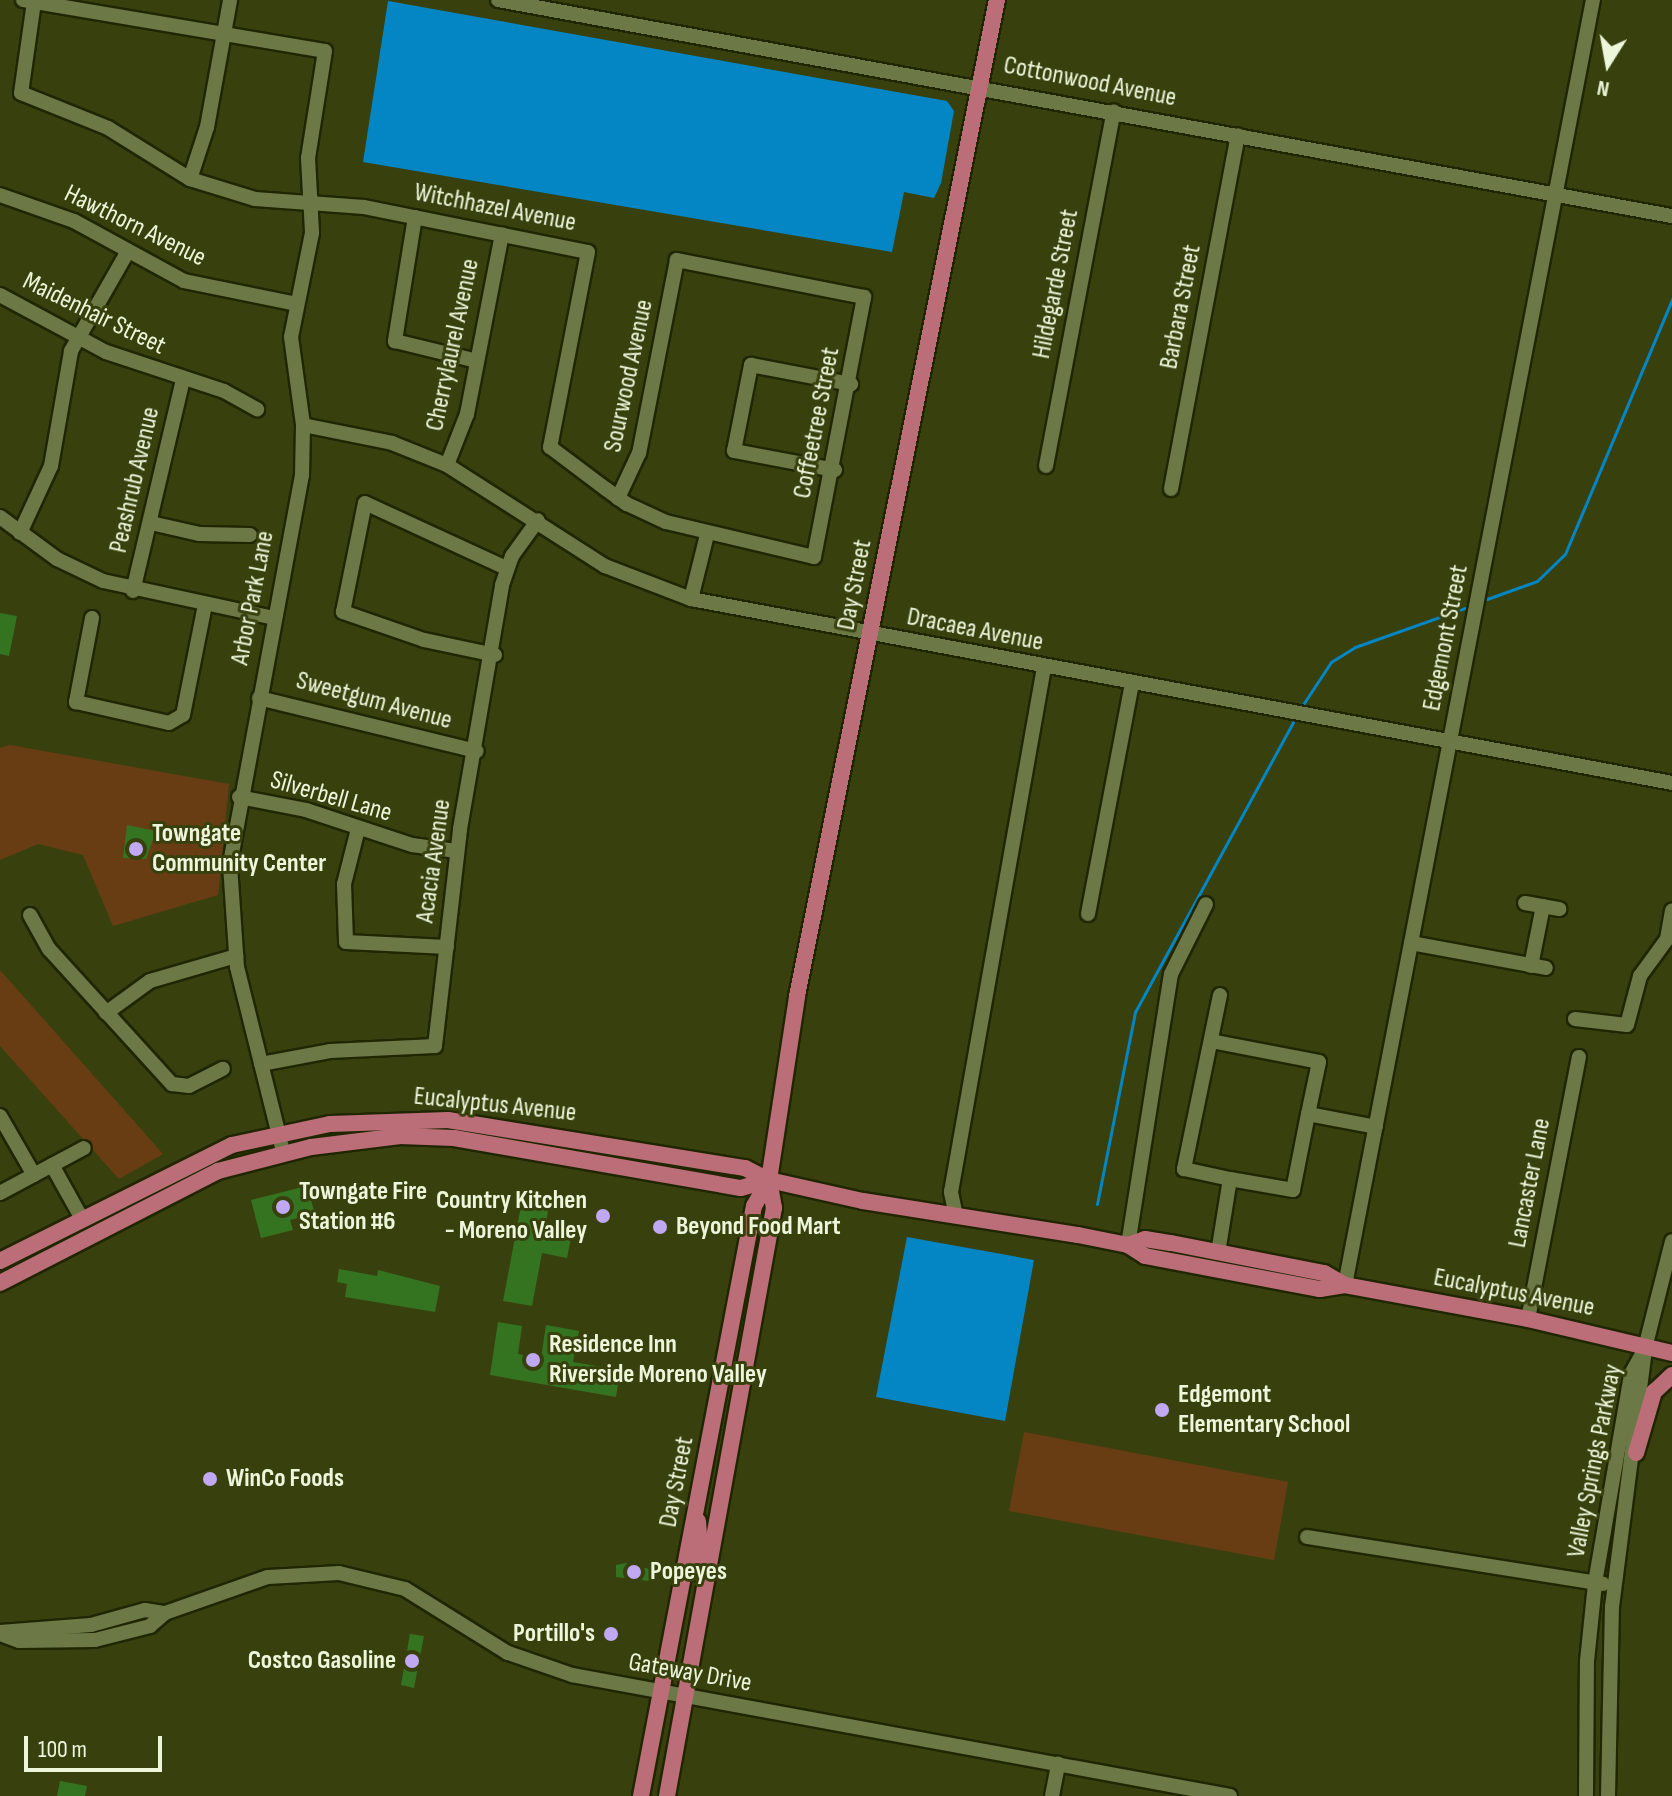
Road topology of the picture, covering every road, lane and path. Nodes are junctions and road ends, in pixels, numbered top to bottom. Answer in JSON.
{"nodes":[{"id":1,"x":230,"y":0,"type":"edge"},
{"id":2,"x":498,"y":0,"type":"edge"},
{"id":3,"x":997,"y":0,"type":"edge"},
{"id":4,"x":1593,"y":0,"type":"edge"},
{"id":5,"x":29,"y":1,"type":"edge"},
{"id":6,"x":223,"y":34,"type":"junction"},
{"id":7,"x":980,"y":86,"type":"junction"},
{"id":8,"x":1114,"y":111,"type":"junction"},
{"id":9,"x":1238,"y":135,"type":"junction"},
{"id":10,"x":190,"y":179,"type":"junction"},
{"id":11,"x":1557,"y":194,"type":"junction"},
{"id":12,"x":0,"y":195,"type":"edge"},
{"id":13,"x":311,"y":205,"type":"junction"},
{"id":14,"x":1672,"y":216,"type":"edge"},
{"id":15,"x":415,"y":217,"type":"junction"},
{"id":16,"x":502,"y":234,"type":"junction"},
{"id":17,"x":127,"y":253,"type":"junction"},
{"id":18,"x":677,"y":260,"type":"joint"},
{"id":19,"x":0,"y":295,"type":"edge"},
{"id":20,"x":297,"y":304,"type":"junction"},
{"id":21,"x":79,"y":337,"type":"junction"},
{"id":22,"x":477,"y":361,"type":"junction"},
{"id":23,"x":183,"y":380,"type":"junction"},
{"id":24,"x":851,"y":384,"type":"junction"},
{"id":25,"x":257,"y":409,"type":"dead end"},
{"id":26,"x":303,"y":425,"type":"junction"},
{"id":27,"x":447,"y":465,"type":"junction"},
{"id":28,"x":1046,"y":466,"type":"dead end"},
{"id":29,"x":835,"y":470,"type":"junction"},
{"id":30,"x":1171,"y":489,"type":"dead end"},
{"id":31,"x":618,"y":498,"type":"junction"},
{"id":32,"x":0,"y":517,"type":"edge"},
{"id":33,"x":538,"y":520,"type":"junction"},
{"id":34,"x":151,"y":523,"type":"junction"},
{"id":35,"x":20,"y":533,"type":"junction"},
{"id":36,"x":250,"y":535,"type":"dead end"},
{"id":37,"x":707,"y":535,"type":"junction"},
{"id":38,"x":814,"y":557,"type":"joint"},
{"id":39,"x":506,"y":568,"type":"junction"},
{"id":40,"x":133,"y":591,"type":"junction"},
{"id":41,"x":691,"y":599,"type":"junction"},
{"id":42,"x":205,"y":605,"type":"junction"},
{"id":43,"x":92,"y":618,"type":"dead end"},
{"id":44,"x":274,"y":618,"type":"junction"},
{"id":45,"x":869,"y":634,"type":"junction"},
{"id":46,"x":495,"y":655,"type":"junction"},
{"id":47,"x":1044,"y":667,"type":"junction"},
{"id":48,"x":1132,"y":684,"type":"junction"},
{"id":49,"x":259,"y":698,"type":"junction"},
{"id":50,"x":1450,"y":743,"type":"junction"},
{"id":51,"x":477,"y":751,"type":"junction"},
{"id":52,"x":1672,"y":783,"type":"edge"},
{"id":53,"x":239,"y":797,"type":"junction"},
{"id":54,"x":358,"y":829,"type":"junction"},
{"id":55,"x":457,"y":851,"type":"junction"},
{"id":56,"x":1525,"y":903,"type":"dead end"},
{"id":57,"x":1206,"y":904,"type":"dead end"},
{"id":58,"x":1543,"y":906,"type":"junction"},
{"id":59,"x":1559,"y":909,"type":"dead end"},
{"id":60,"x":1672,"y":910,"type":"edge"},
{"id":61,"x":1088,"y":914,"type":"dead end"},
{"id":62,"x":30,"y":915,"type":"dead end"},
{"id":63,"x":1411,"y":943,"type":"junction"},
{"id":64,"x":447,"y":947,"type":"junction"},
{"id":65,"x":236,"y":956,"type":"junction"},
{"id":66,"x":1531,"y":966,"type":"junction"},
{"id":67,"x":1546,"y":968,"type":"dead end"},
{"id":68,"x":1220,"y":995,"type":"dead end"},
{"id":69,"x":106,"y":1013,"type":"junction"},
{"id":70,"x":1575,"y":1019,"type":"dead end"},
{"id":71,"x":1211,"y":1041,"type":"junction"},
{"id":72,"x":1579,"y":1057,"type":"dead end"},
{"id":73,"x":261,"y":1064,"type":"junction"},
{"id":74,"x":223,"y":1069,"type":"dead end"},
{"id":75,"x":1308,"y":1114,"type":"junction"},
{"id":76,"x":0,"y":1116,"type":"edge"},
{"id":77,"x":1376,"y":1127,"type":"junction"},
{"id":78,"x":278,"y":1131,"type":"junction"},
{"id":79,"x":574,"y":1137,"type":"junction"},
{"id":80,"x":477,"y":1140,"type":"junction"},
{"id":81,"x":84,"y":1148,"type":"dead end"},
{"id":82,"x":283,"y":1152,"type":"junction"},
{"id":83,"x":680,"y":1157,"type":"junction"},
{"id":84,"x":585,"y":1158,"type":"junction"},
{"id":85,"x":52,"y":1165,"type":"junction"},
{"id":86,"x":34,"y":1175,"type":"junction"},
{"id":87,"x":160,"y":1178,"type":"junction"},
{"id":88,"x":1230,"y":1179,"type":"junction"},
{"id":89,"x":769,"y":1180,"type":"junction"},
{"id":90,"x":0,"y":1193,"type":"edge"},
{"id":91,"x":956,"y":1216,"type":"junction"},
{"id":92,"x":81,"y":1217,"type":"junction"},
{"id":93,"x":84,"y":1237,"type":"junction"},
{"id":94,"x":1672,"y":1241,"type":"edge"},
{"id":95,"x":1128,"y":1245,"type":"junction"},
{"id":96,"x":1218,"y":1253,"type":"junction"},
{"id":97,"x":43,"y":1260,"type":"junction"},
{"id":98,"x":0,"y":1261,"type":"edge"},
{"id":99,"x":0,"y":1283,"type":"edge"},
{"id":100,"x":1345,"y":1285,"type":"junction"},
{"id":101,"x":738,"y":1288,"type":"junction"},
{"id":102,"x":1528,"y":1319,"type":"junction"},
{"id":103,"x":1645,"y":1348,"type":"junction"},
{"id":104,"x":749,"y":1349,"type":"junction"},
{"id":105,"x":1672,"y":1353,"type":"edge"},
{"id":106,"x":724,"y":1362,"type":"junction"},
{"id":107,"x":1672,"y":1375,"type":"edge"},
{"id":108,"x":732,"y":1436,"type":"junction"},
{"id":109,"x":1636,"y":1453,"type":"junction"},
{"id":110,"x":695,"y":1518,"type":"junction"},
{"id":111,"x":1307,"y":1537,"type":"dead end"},
{"id":112,"x":706,"y":1583,"type":"junction"},
{"id":113,"x":1595,"y":1583,"type":"junction"},
{"id":114,"x":1615,"y":1586,"type":"junction"},
{"id":115,"x":0,"y":1633,"type":"edge"},
{"id":116,"x":662,"y":1692,"type":"junction"},
{"id":117,"x":686,"y":1696,"type":"junction"},
{"id":118,"x":1058,"y":1764,"type":"junction"},
{"id":119,"x":641,"y":1796,"type":"edge"},
{"id":120,"x":667,"y":1796,"type":"edge"},
{"id":121,"x":1052,"y":1796,"type":"edge"},
{"id":122,"x":1230,"y":1796,"type":"edge"},
{"id":123,"x":1586,"y":1796,"type":"edge"},
{"id":124,"x":1608,"y":1796,"type":"edge"}],
"edges":[{"from":1,"to":6,"type":"street"},
{"from":2,"to":7,"type":"street","name":"Cottonwood Avenue"},
{"from":3,"to":7,"type":"main road","name":"Day Street"},
{"from":4,"to":11,"type":"street","name":"Edgemont Street"},
{"from":5,"to":6,"type":"street"},
{"from":5,"to":10,"type":"street","name":"Witchhazel Avenue"},
{"from":6,"to":10,"type":"street"},
{"from":6,"to":13,"type":"street","name":"Arbor Park Lane"},
{"from":7,"to":8,"type":"street","name":"Cottonwood Avenue"},
{"from":7,"to":45,"type":"main road","name":"Day Street"},
{"from":8,"to":9,"type":"street","name":"Cottonwood Avenue"},
{"from":8,"to":28,"type":"street","name":"Hildegarde Street"},
{"from":9,"to":11,"type":"street","name":"Cottonwood Avenue"},
{"from":9,"to":30,"type":"street","name":"Barbara Street"},
{"from":10,"to":13,"type":"street","name":"Witchhazel Avenue"},
{"from":11,"to":14,"type":"street","name":"Cottonwood Avenue"},
{"from":11,"to":50,"type":"street","name":"Edgemont Street"},
{"from":12,"to":17,"type":"street","name":"Hawthorn Avenue"},
{"from":13,"to":15,"type":"street","name":"Witchhazel Avenue"},
{"from":13,"to":20,"type":"street","name":"Arbor Park Lane"},
{"from":15,"to":16,"type":"street","name":"Witchhazel Avenue"},
{"from":15,"to":22,"type":"street"},
{"from":16,"to":22,"type":"street","name":"Cherrylaurel Avenue"},
{"from":16,"to":31,"type":"street","name":"Witchhazel Avenue"},
{"from":17,"to":20,"type":"street","name":"Hawthorn Avenue"},
{"from":17,"to":21,"type":"street"},
{"from":18,"to":24,"type":"street","name":"Coffeetree Street"},
{"from":18,"to":31,"type":"street","name":"Sourwood Avenue"},
{"from":19,"to":21,"type":"street","name":"Maidenhair Street"},
{"from":20,"to":26,"type":"street","name":"Arbor Park Lane"},
{"from":21,"to":23,"type":"street","name":"Maidenhair Street"},
{"from":21,"to":35,"type":"street"},
{"from":22,"to":27,"type":"street","name":"Cherrylaurel Avenue"},
{"from":23,"to":25,"type":"street","name":"Maidenhair Street"},
{"from":23,"to":34,"type":"street","name":"Peashrub Avenue"},
{"from":24,"to":29,"type":"street","name":"Coffeetree Street"},
{"from":24,"to":29,"type":"street"},
{"from":26,"to":27,"type":"street","name":"Dracaea Avenue"},
{"from":26,"to":44,"type":"street","name":"Arbor Park Lane"},
{"from":27,"to":33,"type":"street","name":"Dracaea Avenue"},
{"from":29,"to":38,"type":"street","name":"Coffeetree Street"},
{"from":31,"to":37,"type":"street","name":"Witchhazel Avenue"},
{"from":32,"to":35,"type":"street"},
{"from":33,"to":39,"type":"street","name":"Acacia Avenue"},
{"from":33,"to":41,"type":"street","name":"Dracaea Avenue"},
{"from":34,"to":36,"type":"street"},
{"from":34,"to":40,"type":"street","name":"Peashrub Avenue"},
{"from":35,"to":40,"type":"street"},
{"from":37,"to":38,"type":"street","name":"Witchhazel Avenue"},
{"from":37,"to":41,"type":"street"},
{"from":39,"to":46,"type":"street","name":"Acacia Avenue"},
{"from":39,"to":46,"type":"street"},
{"from":40,"to":42,"type":"street"},
{"from":41,"to":45,"type":"street","name":"Dracaea Avenue"},
{"from":42,"to":43,"type":"street"},
{"from":42,"to":44,"type":"street"},
{"from":44,"to":49,"type":"street","name":"Arbor Park Lane"},
{"from":45,"to":47,"type":"street","name":"Dracaea Avenue"},
{"from":45,"to":89,"type":"main road","name":"Day Street"},
{"from":46,"to":51,"type":"street","name":"Acacia Avenue"},
{"from":47,"to":48,"type":"street","name":"Dracaea Avenue"},
{"from":47,"to":91,"type":"street"},
{"from":48,"to":50,"type":"street","name":"Dracaea Avenue"},
{"from":48,"to":61,"type":"street"},
{"from":49,"to":51,"type":"street","name":"Sweetgum Avenue"},
{"from":49,"to":53,"type":"street","name":"Arbor Park Lane"},
{"from":50,"to":52,"type":"street","name":"Dracaea Avenue"},
{"from":50,"to":63,"type":"street","name":"Edgemont Street"},
{"from":51,"to":55,"type":"street","name":"Acacia Avenue"},
{"from":53,"to":54,"type":"street","name":"Silverbell Lane"},
{"from":53,"to":65,"type":"street","name":"Arbor Park Lane"},
{"from":54,"to":55,"type":"street","name":"Silverbell Lane"},
{"from":54,"to":64,"type":"street"},
{"from":55,"to":64,"type":"street","name":"Acacia Avenue"},
{"from":56,"to":58,"type":"street"},
{"from":57,"to":95,"type":"street"},
{"from":58,"to":59,"type":"street"},
{"from":58,"to":66,"type":"street"},
{"from":60,"to":70,"type":"street"},
{"from":62,"to":69,"type":"street"},
{"from":63,"to":66,"type":"street"},
{"from":63,"to":77,"type":"street","name":"Edgemont Street"},
{"from":64,"to":73,"type":"street","name":"Acacia Avenue"},
{"from":65,"to":69,"type":"street"},
{"from":65,"to":73,"type":"street","name":"Arbor Park Lane"},
{"from":66,"to":67,"type":"street"},
{"from":68,"to":71,"type":"street"},
{"from":69,"to":74,"type":"street"},
{"from":71,"to":75,"type":"street"},
{"from":71,"to":88,"type":"street"},
{"from":72,"to":102,"type":"street","name":"Lancaster Lane"},
{"from":73,"to":78,"type":"street","name":"Arbor Park Lane"},
{"from":75,"to":77,"type":"street"},
{"from":75,"to":88,"type":"street"},
{"from":76,"to":86,"type":"street"},
{"from":77,"to":100,"type":"street","name":"Edgemont Street"},
{"from":78,"to":79,"type":"main road","name":"Eucalyptus Avenue"},
{"from":78,"to":82,"type":"street","name":"Arbor Park Lane"},
{"from":78,"to":87,"type":"main road","name":"Eucalyptus Avenue"},
{"from":79,"to":80,"type":"main road"},
{"from":79,"to":83,"type":"main road","name":"Eucalyptus Avenue"},
{"from":80,"to":82,"type":"main road","name":"Eucalyptus Avenue"},
{"from":80,"to":84,"type":"main road","name":"Eucalyptus Avenue"},
{"from":81,"to":85,"type":"street"},
{"from":82,"to":93,"type":"main road","name":"Eucalyptus Avenue"},
{"from":83,"to":84,"type":"main road"},
{"from":83,"to":89,"type":"main road","name":"Eucalyptus Avenue"},
{"from":84,"to":89,"type":"main road","name":"Eucalyptus Avenue"},
{"from":85,"to":86,"type":"street"},
{"from":85,"to":92,"type":"street"},
{"from":86,"to":90,"type":"street"},
{"from":87,"to":92,"type":"main road","name":"Eucalyptus Avenue"},
{"from":87,"to":93,"type":"main road"},
{"from":88,"to":96,"type":"street"},
{"from":89,"to":91,"type":"main road","name":"Eucalyptus Avenue"},
{"from":89,"to":101,"type":"main road","name":"Day Street"},
{"from":89,"to":104,"type":"main road","name":"Day Street"},
{"from":91,"to":95,"type":"main road","name":"Eucalyptus Avenue"},
{"from":92,"to":97,"type":"main road"},
{"from":92,"to":98,"type":"main road","name":"Eucalyptus Avenue"},
{"from":93,"to":97,"type":"main road","name":"Eucalyptus Avenue"},
{"from":94,"to":103,"type":"street"},
{"from":95,"to":96,"type":"main road","name":"Eucalyptus Avenue"},
{"from":95,"to":100,"type":"main road","name":"Eucalyptus Avenue"},
{"from":96,"to":100,"type":"main road","name":"Eucalyptus Avenue"},
{"from":97,"to":99,"type":"main road","name":"Eucalyptus Avenue"},
{"from":100,"to":102,"type":"main road","name":"Eucalyptus Avenue"},
{"from":101,"to":104,"type":"main road"},
{"from":101,"to":106,"type":"main road","name":"Day Street"},
{"from":102,"to":103,"type":"main road","name":"Eucalyptus Avenue"},
{"from":103,"to":105,"type":"main road","name":"Eucalyptus Avenue"},
{"from":103,"to":109,"type":"street","name":"Valley Springs Parkway"},
{"from":103,"to":113,"type":"street","name":"Valley Springs Parkway"},
{"from":104,"to":108,"type":"main road","name":"Day Street"},
{"from":106,"to":108,"type":"main road"},
{"from":106,"to":110,"type":"main road","name":"Day Street"},
{"from":107,"to":109,"type":"main road"},
{"from":108,"to":112,"type":"main road","name":"Day Street"},
{"from":109,"to":114,"type":"street","name":"Valley Springs Parkway"},
{"from":110,"to":112,"type":"main road"},
{"from":110,"to":116,"type":"main road","name":"Day Street"},
{"from":111,"to":113,"type":"street"},
{"from":112,"to":117,"type":"main road","name":"Day Street"},
{"from":113,"to":114,"type":"street"},
{"from":113,"to":123,"type":"street","name":"Valley Springs Parkway"},
{"from":114,"to":124,"type":"street","name":"Valley Springs Parkway"},
{"from":115,"to":116,"type":"street","name":"Gateway Drive"},
{"from":116,"to":117,"type":"street","name":"Gateway Drive"},
{"from":116,"to":119,"type":"main road","name":"Day Street"},
{"from":117,"to":118,"type":"street","name":"Gateway Drive"},
{"from":117,"to":120,"type":"main road","name":"Day Street"},
{"from":118,"to":121,"type":"street"},
{"from":118,"to":122,"type":"street","name":"Gateway Drive"}]}
